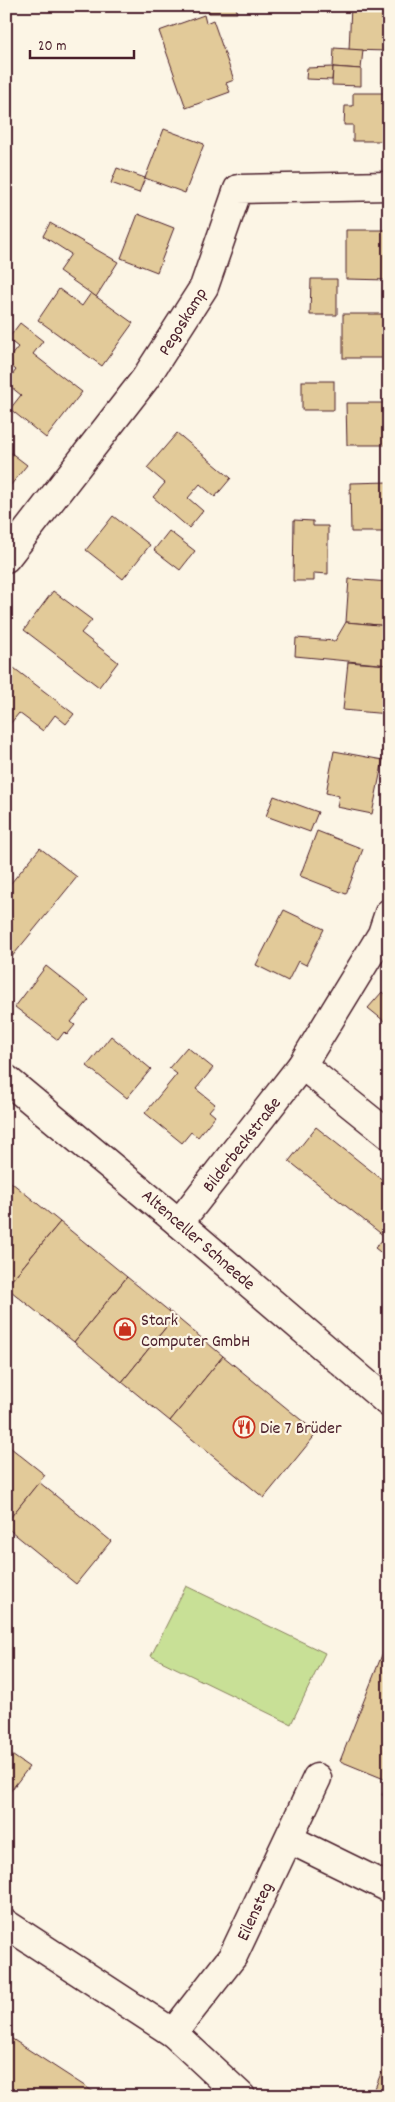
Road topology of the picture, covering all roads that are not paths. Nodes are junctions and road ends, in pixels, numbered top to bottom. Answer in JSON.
{"nodes":[{"id":1,"x":389,"y":186,"type":"edge"},
{"id":2,"x":6,"y":558,"type":"edge"},
{"id":3,"x":387,"y":928,"type":"edge"},
{"id":4,"x":302,"y":1066,"type":"junction"},
{"id":5,"x":6,"y":1078,"type":"edge"},
{"id":6,"x":389,"y":1135,"type":"edge"},
{"id":7,"x":179,"y":1222,"type":"junction"},
{"id":8,"x":389,"y":1403,"type":"edge"},
{"id":9,"x":318,"y":1778,"type":"dead end"},
{"id":10,"x":289,"y":1839,"type":"junction"},
{"id":11,"x":389,"y":1888,"type":"edge"},
{"id":12,"x":6,"y":1924,"type":"edge"},
{"id":13,"x":173,"y":2033,"type":"junction"},
{"id":14,"x":241,"y":2096,"type":"edge"}],
"edges":[{"from":1,"to":2,"type":"street","name":"Pegoskamp"},
{"from":3,"to":4,"type":"street","name":"Bilderbeckstraße"},
{"from":4,"to":6,"type":"street"},
{"from":4,"to":7,"type":"street","name":"Bilderbeckstraße"},
{"from":5,"to":7,"type":"street","name":"Altenceller Schneede"},
{"from":7,"to":8,"type":"street","name":"Altenceller Schneede"},
{"from":9,"to":10,"type":"street","name":"Eilensteg"},
{"from":10,"to":11,"type":"street"},
{"from":10,"to":13,"type":"street","name":"Eilensteg"},
{"from":12,"to":13,"type":"street"},
{"from":13,"to":14,"type":"street"}]}
